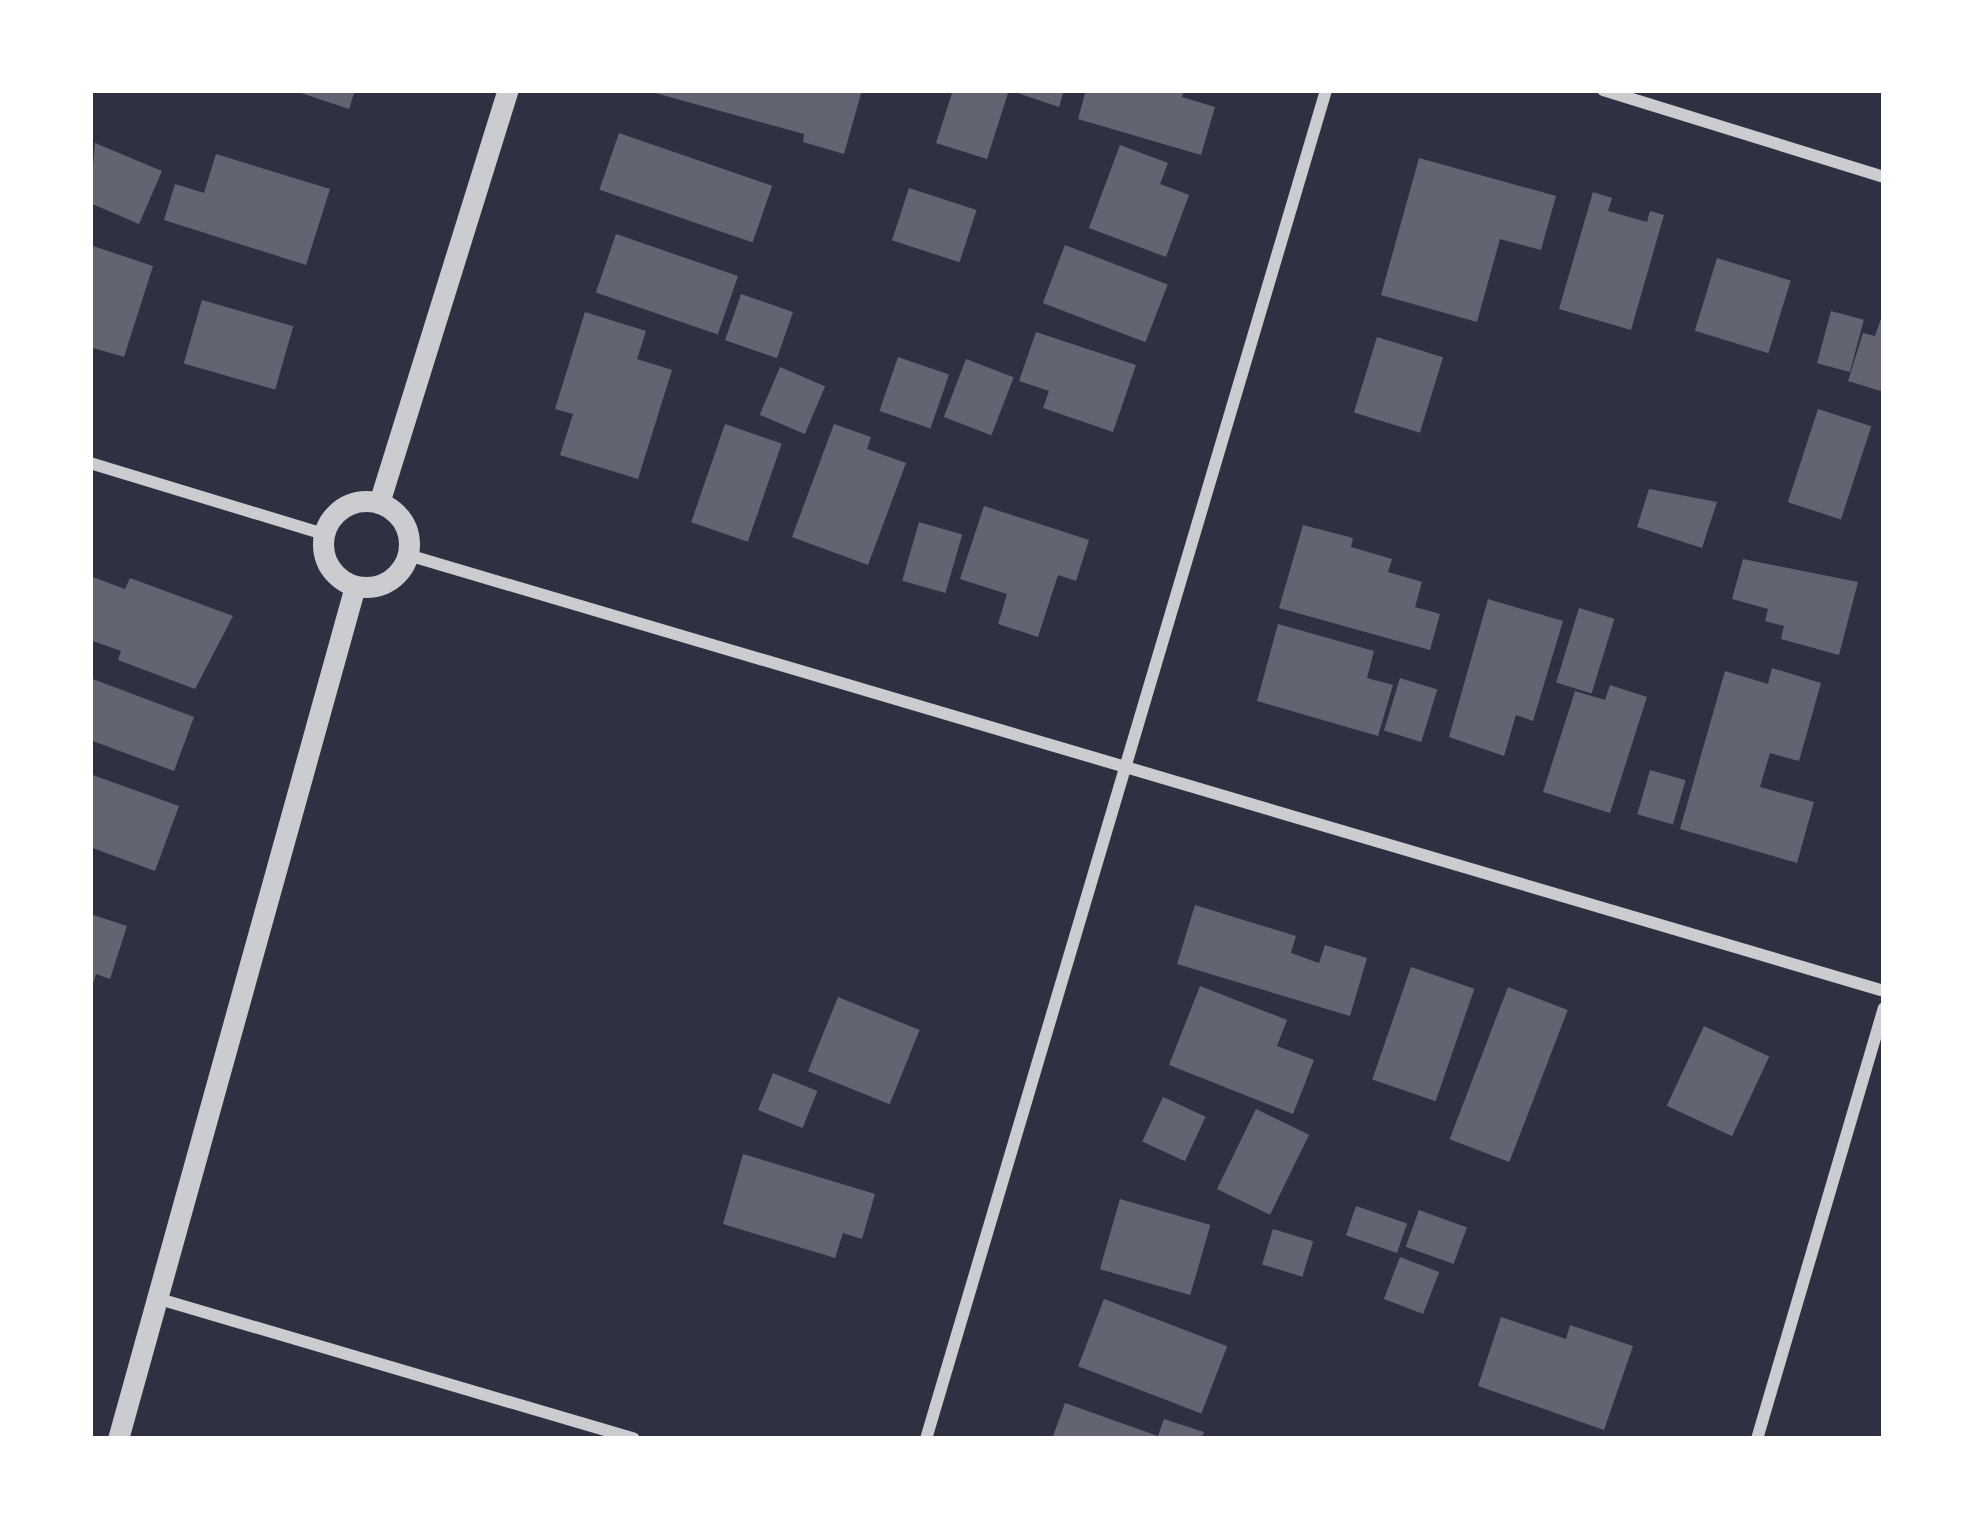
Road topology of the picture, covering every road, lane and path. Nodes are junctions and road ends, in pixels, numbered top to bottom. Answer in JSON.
{"nodes":[{"id":1,"x":508,"y":90,"type":"edge"},
{"id":2,"x":1326,"y":90,"type":"edge"},
{"id":3,"x":1603,"y":90,"type":"edge"},
{"id":4,"x":1884,"y":177,"type":"edge"},
{"id":5,"x":90,"y":463,"type":"edge"},
{"id":6,"x":379,"y":503,"type":"junction"},
{"id":7,"x":324,"y":534,"type":"junction"},
{"id":8,"x":408,"y":554,"type":"junction"},
{"id":9,"x":355,"y":586,"type":"junction"},
{"id":10,"x":1129,"y":768,"type":"junction"},
{"id":11,"x":1884,"y":991,"type":"edge"},
{"id":12,"x":1884,"y":1008,"type":"edge"},
{"id":13,"x":155,"y":1297,"type":"junction"},
{"id":14,"x":118,"y":1439,"type":"edge"},
{"id":15,"x":634,"y":1439,"type":"edge"},
{"id":16,"x":926,"y":1439,"type":"edge"},
{"id":17,"x":1757,"y":1439,"type":"edge"}],
"edges":[{"from":1,"to":6,"type":"street"},
{"from":2,"to":10,"type":"street"},
{"from":3,"to":4,"type":"street"},
{"from":5,"to":7,"type":"street"},
{"from":6,"to":7,"type":"street"},
{"from":6,"to":8,"type":"street"},
{"from":7,"to":9,"type":"street"},
{"from":8,"to":9,"type":"street"},
{"from":8,"to":10,"type":"street"},
{"from":9,"to":13,"type":"street"},
{"from":10,"to":11,"type":"street"},
{"from":10,"to":16,"type":"street"},
{"from":12,"to":17,"type":"street"},
{"from":13,"to":14,"type":"street"},
{"from":13,"to":15,"type":"street"}]}
